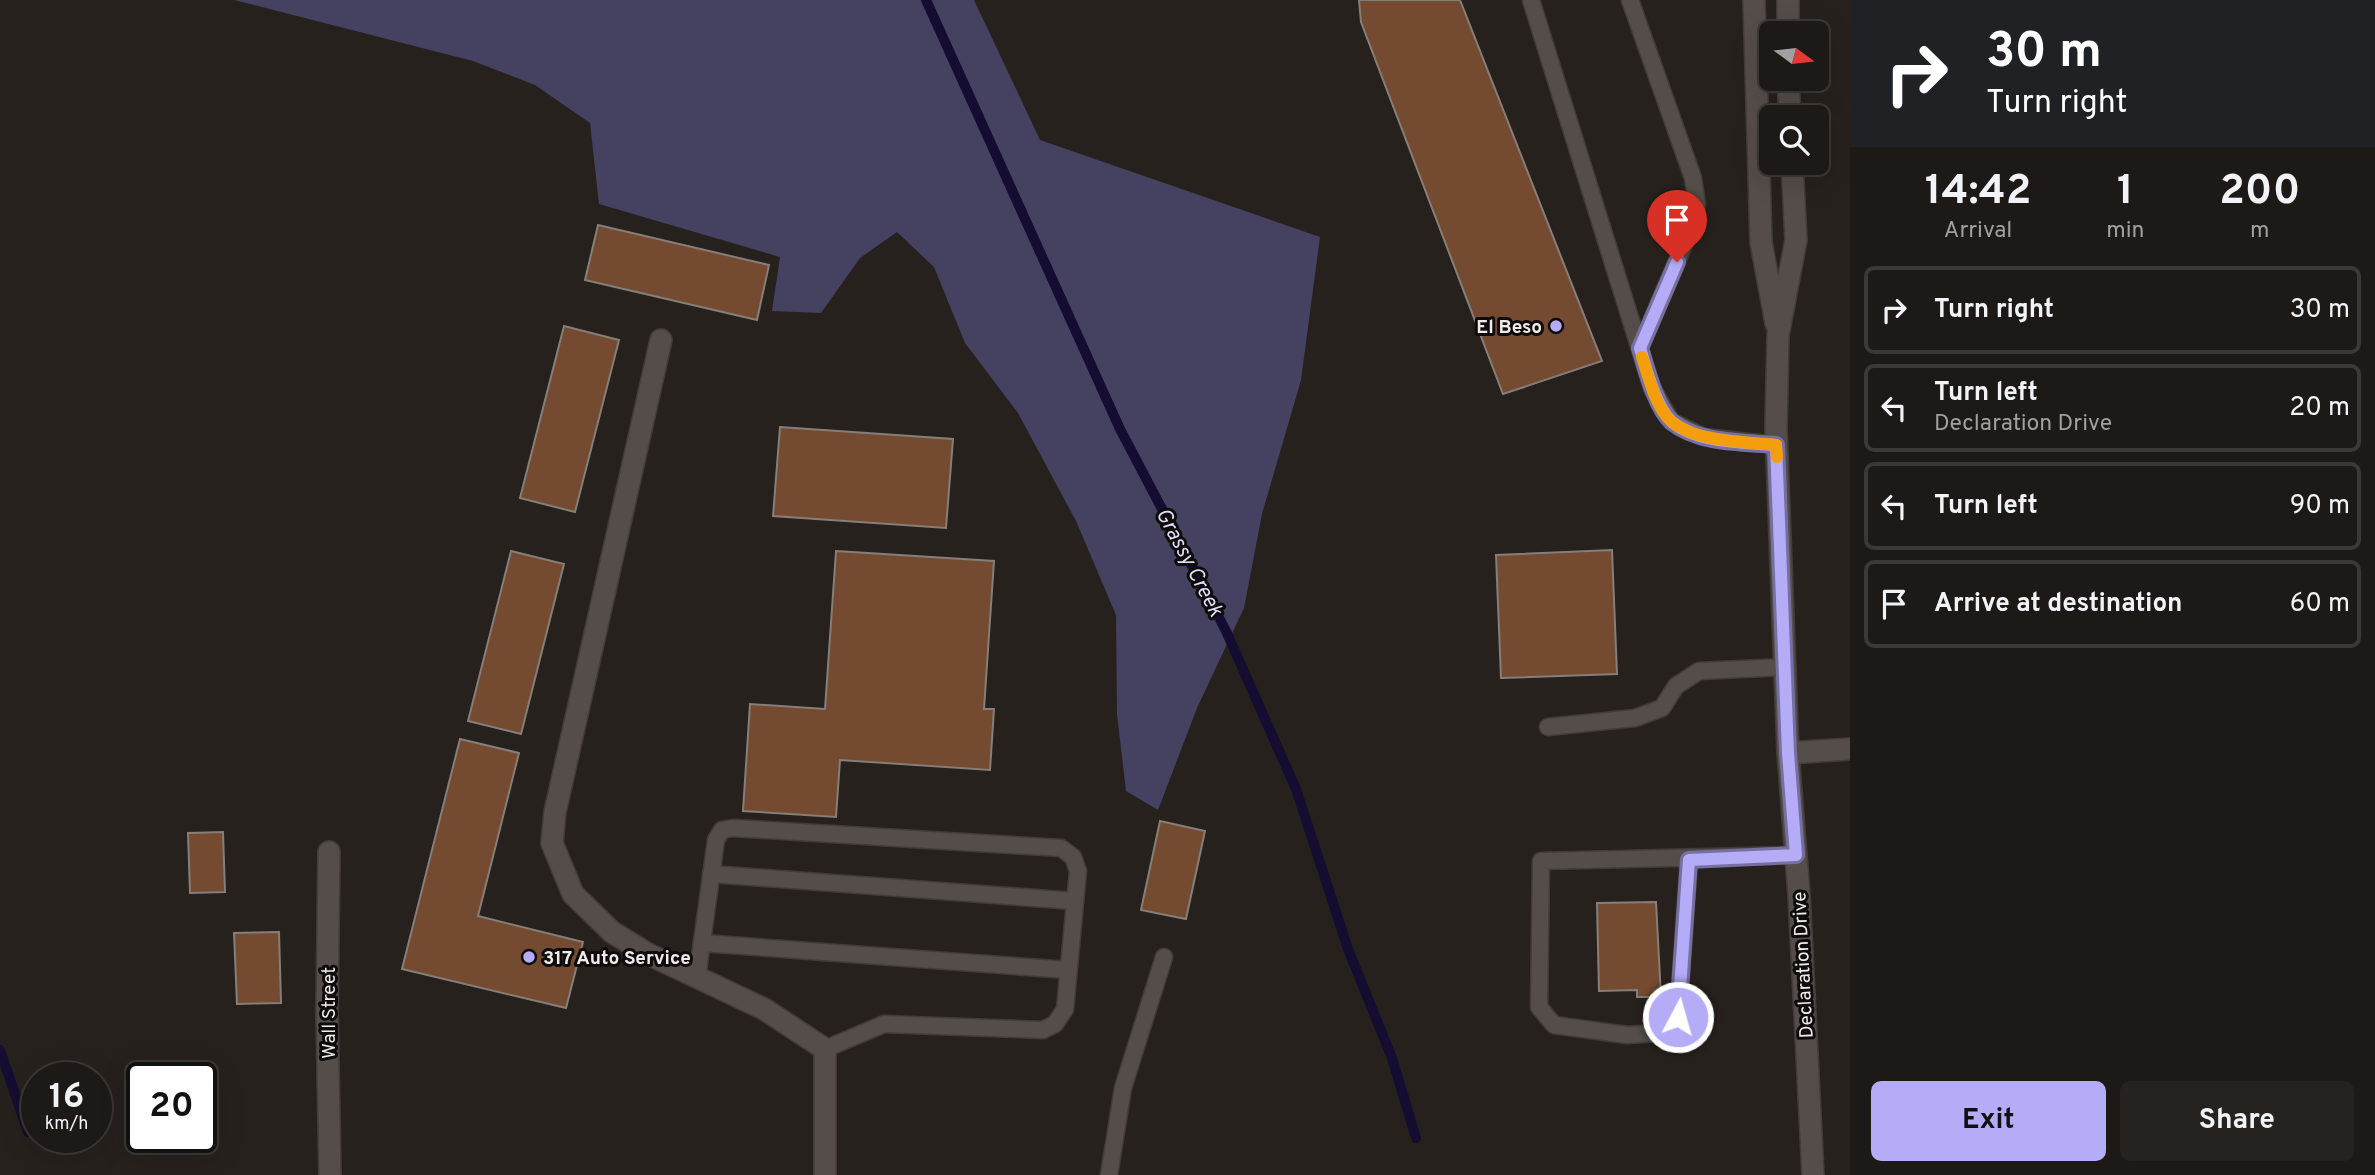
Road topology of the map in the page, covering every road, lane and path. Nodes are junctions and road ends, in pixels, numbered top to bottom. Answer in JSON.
{"nodes":[{"id":1,"x":1531,"y":0,"type":"edge"},
{"id":2,"x":1630,"y":0,"type":"edge"},
{"id":3,"x":1754,"y":0,"type":"edge"},
{"id":4,"x":1788,"y":0,"type":"edge"},
{"id":5,"x":1788,"y":21,"type":"edge"},
{"id":6,"x":1793,"y":175,"type":"edge"},
{"id":7,"x":1778,"y":335,"type":"junction"},
{"id":8,"x":661,"y":340,"type":"dead end"},
{"id":9,"x":1640,"y":348,"type":"junction"},
{"id":10,"x":1776,"y":445,"type":"junction"},
{"id":11,"x":1784,"y":667,"type":"junction"},
{"id":12,"x":1548,"y":727,"type":"dead end"},
{"id":13,"x":1850,"y":749,"type":"edge"},
{"id":14,"x":1788,"y":753,"type":"junction"},
{"id":15,"x":329,"y":852,"type":"dead end"},
{"id":16,"x":1796,"y":855,"type":"junction"},
{"id":17,"x":1689,"y":860,"type":"junction"},
{"id":18,"x":711,"y":874,"type":"junction"},
{"id":19,"x":1075,"y":901,"type":"junction"},
{"id":20,"x":702,"y":943,"type":"junction"},
{"id":21,"x":1164,"y":957,"type":"dead end"},
{"id":22,"x":1068,"y":970,"type":"junction"},
{"id":23,"x":697,"y":978,"type":"junction"},
{"id":24,"x":824,"y":1049,"type":"junction"},
{"id":25,"x":330,"y":1175,"type":"edge"},
{"id":26,"x":825,"y":1175,"type":"edge"},
{"id":27,"x":1109,"y":1175,"type":"edge"},
{"id":28,"x":1813,"y":1175,"type":"edge"}],
"edges":[{"from":1,"to":9,"type":"lane"},
{"from":2,"to":9,"type":"lane"},
{"from":3,"to":7,"type":"street","name":"Declaration Drive"},
{"from":4,"to":5,"type":"street"},
{"from":6,"to":7,"type":"street","name":"Declaration Drive"},
{"from":7,"to":10,"type":"street","name":"Declaration Drive"},
{"from":8,"to":23,"type":"street"},
{"from":9,"to":10,"type":"lane"},
{"from":10,"to":11,"type":"street","name":"Declaration Drive"},
{"from":11,"to":12,"type":"lane"},
{"from":11,"to":14,"type":"street","name":"Declaration Drive"},
{"from":13,"to":14,"type":"street"},
{"from":14,"to":16,"type":"street","name":"Declaration Drive"},
{"from":15,"to":25,"type":"street","name":"Wall Street"},
{"from":16,"to":17,"type":"lane"},
{"from":16,"to":28,"type":"street","name":"Declaration Drive"},
{"from":17,"to":17,"type":"lane"},
{"from":18,"to":19,"type":"lane"},
{"from":18,"to":19,"type":"lane"},
{"from":18,"to":20,"type":"lane"},
{"from":19,"to":22,"type":"lane"},
{"from":20,"to":22,"type":"lane"},
{"from":20,"to":23,"type":"lane"},
{"from":21,"to":27,"type":"lane"},
{"from":22,"to":24,"type":"lane"},
{"from":23,"to":24,"type":"street"},
{"from":24,"to":26,"type":"street"}]}
